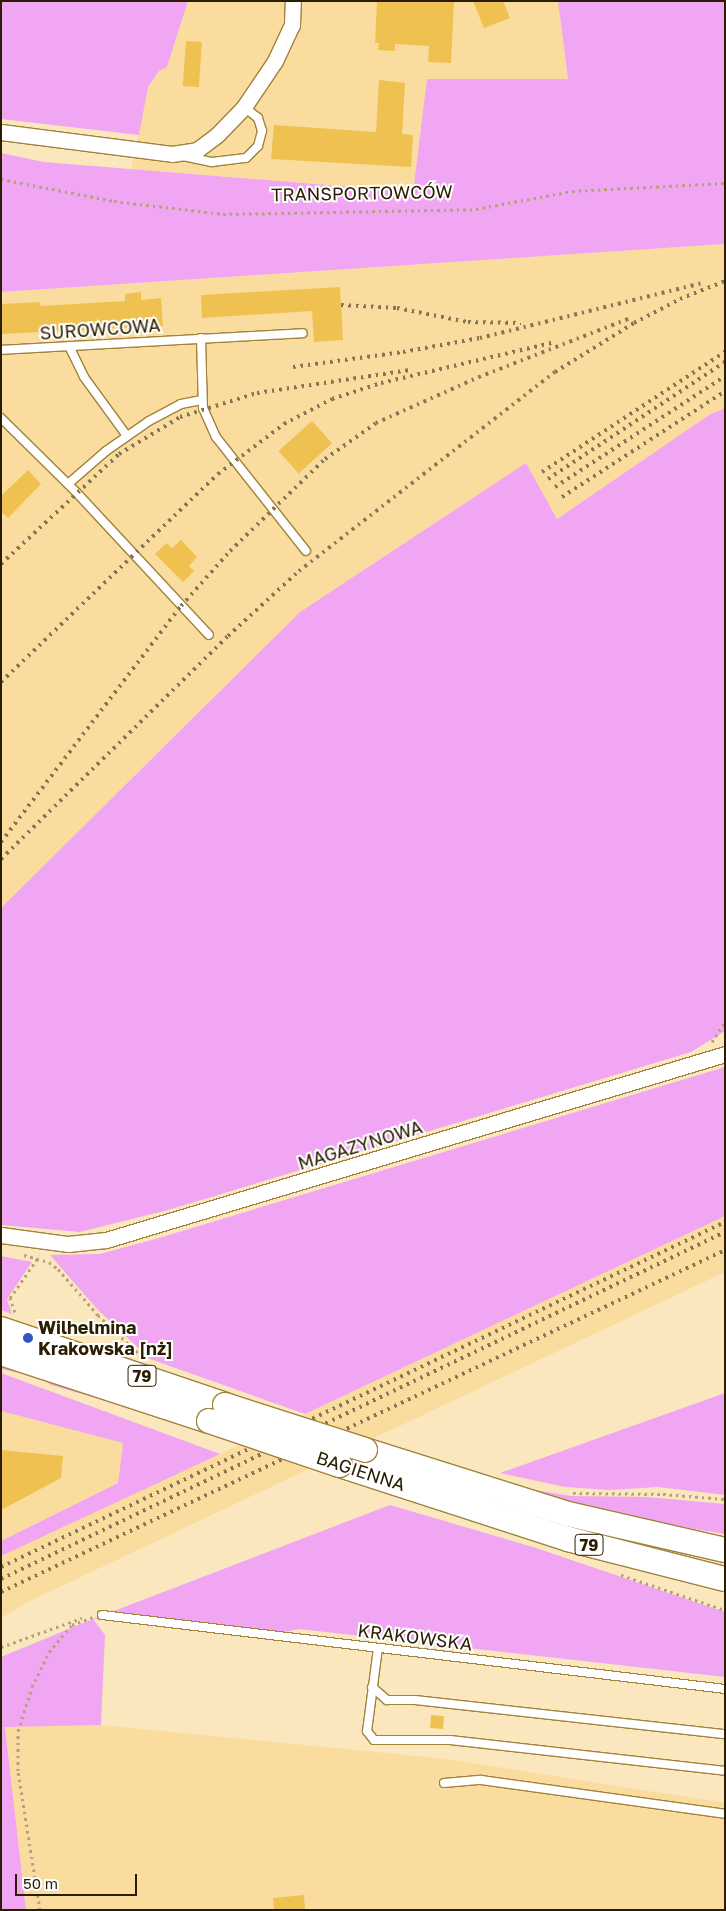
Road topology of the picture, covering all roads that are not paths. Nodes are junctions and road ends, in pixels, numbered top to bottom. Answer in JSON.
{"nodes":[{"id":1,"x":293,"y":1,"type":"edge"},
{"id":2,"x":244,"y":107,"type":"junction"},
{"id":3,"x":1,"y":132,"type":"edge"},
{"id":4,"x":172,"y":154,"type":"junction"},
{"id":5,"x":303,"y":333,"type":"dead end"},
{"id":6,"x":201,"y":338,"type":"junction"},
{"id":7,"x":69,"y":346,"type":"junction"},
{"id":8,"x":1,"y":350,"type":"edge"},
{"id":9,"x":202,"y":400,"type":"junction"},
{"id":10,"x":1,"y":418,"type":"edge"},
{"id":11,"x":128,"y":436,"type":"junction"},
{"id":12,"x":68,"y":484,"type":"junction"},
{"id":13,"x":306,"y":551,"type":"dead end"},
{"id":14,"x":209,"y":635,"type":"dead end"},
{"id":15,"x":725,"y":1054,"type":"edge"},
{"id":16,"x":1,"y":1235,"type":"edge"},
{"id":17,"x":8,"y":1320,"type":"edge"},
{"id":18,"x":1,"y":1353,"type":"edge"},
{"id":19,"x":217,"y":1413,"type":"junction"},
{"id":20,"x":725,"y":1550,"type":"edge"},
{"id":21,"x":683,"y":1571,"type":"junction"},
{"id":22,"x":725,"y":1579,"type":"edge"},
{"id":23,"x":725,"y":1592,"type":"edge"},
{"id":24,"x":102,"y":1615,"type":"road end"},
{"id":25,"x":378,"y":1648,"type":"junction"},
{"id":26,"x":372,"y":1687,"type":"junction"},
{"id":27,"x":725,"y":1689,"type":"edge"},
{"id":28,"x":725,"y":1734,"type":"edge"},
{"id":29,"x":725,"y":1770,"type":"edge"},
{"id":30,"x":444,"y":1783,"type":"dead end"},
{"id":31,"x":725,"y":1814,"type":"edge"}],
"edges":[{"from":1,"to":2,"type":"street"},
{"from":2,"to":4,"type":"street"},
{"from":2,"to":4,"type":"lane"},
{"from":3,"to":4,"type":"street"},
{"from":5,"to":6,"type":"lane","name":"SUROWCOWA"},
{"from":6,"to":7,"type":"lane","name":"SUROWCOWA"},
{"from":6,"to":9,"type":"lane"},
{"from":7,"to":8,"type":"lane","name":"SUROWCOWA"},
{"from":7,"to":11,"type":"lane"},
{"from":9,"to":11,"type":"lane"},
{"from":9,"to":13,"type":"lane"},
{"from":10,"to":12,"type":"lane"},
{"from":11,"to":12,"type":"lane"},
{"from":12,"to":14,"type":"lane"},
{"from":15,"to":16,"type":"street","name":"MAGAZYNOWA"},
{"from":17,"to":19,"type":"main road","name":"BAGIENNA","number":"79"},
{"from":18,"to":19,"type":"main road","name":"BAGIENNA","number":"79"},
{"from":19,"to":20,"type":"main road","name":"BAGIENNA","number":"79","bridge":true},
{"from":19,"to":21,"type":"main road","name":"BAGIENNA","number":"79","bridge":true},
{"from":21,"to":22,"type":"main road","name":"BAGIENNA","number":"79"},
{"from":21,"to":23,"type":"main road"},
{"from":24,"to":25,"type":"lane","name":"KRAKOWSKA"},
{"from":25,"to":26,"type":"lane"},
{"from":25,"to":27,"type":"lane","name":"KRAKOWSKA"},
{"from":26,"to":28,"type":"lane"},
{"from":26,"to":29,"type":"lane"},
{"from":30,"to":31,"type":"lane"}]}
